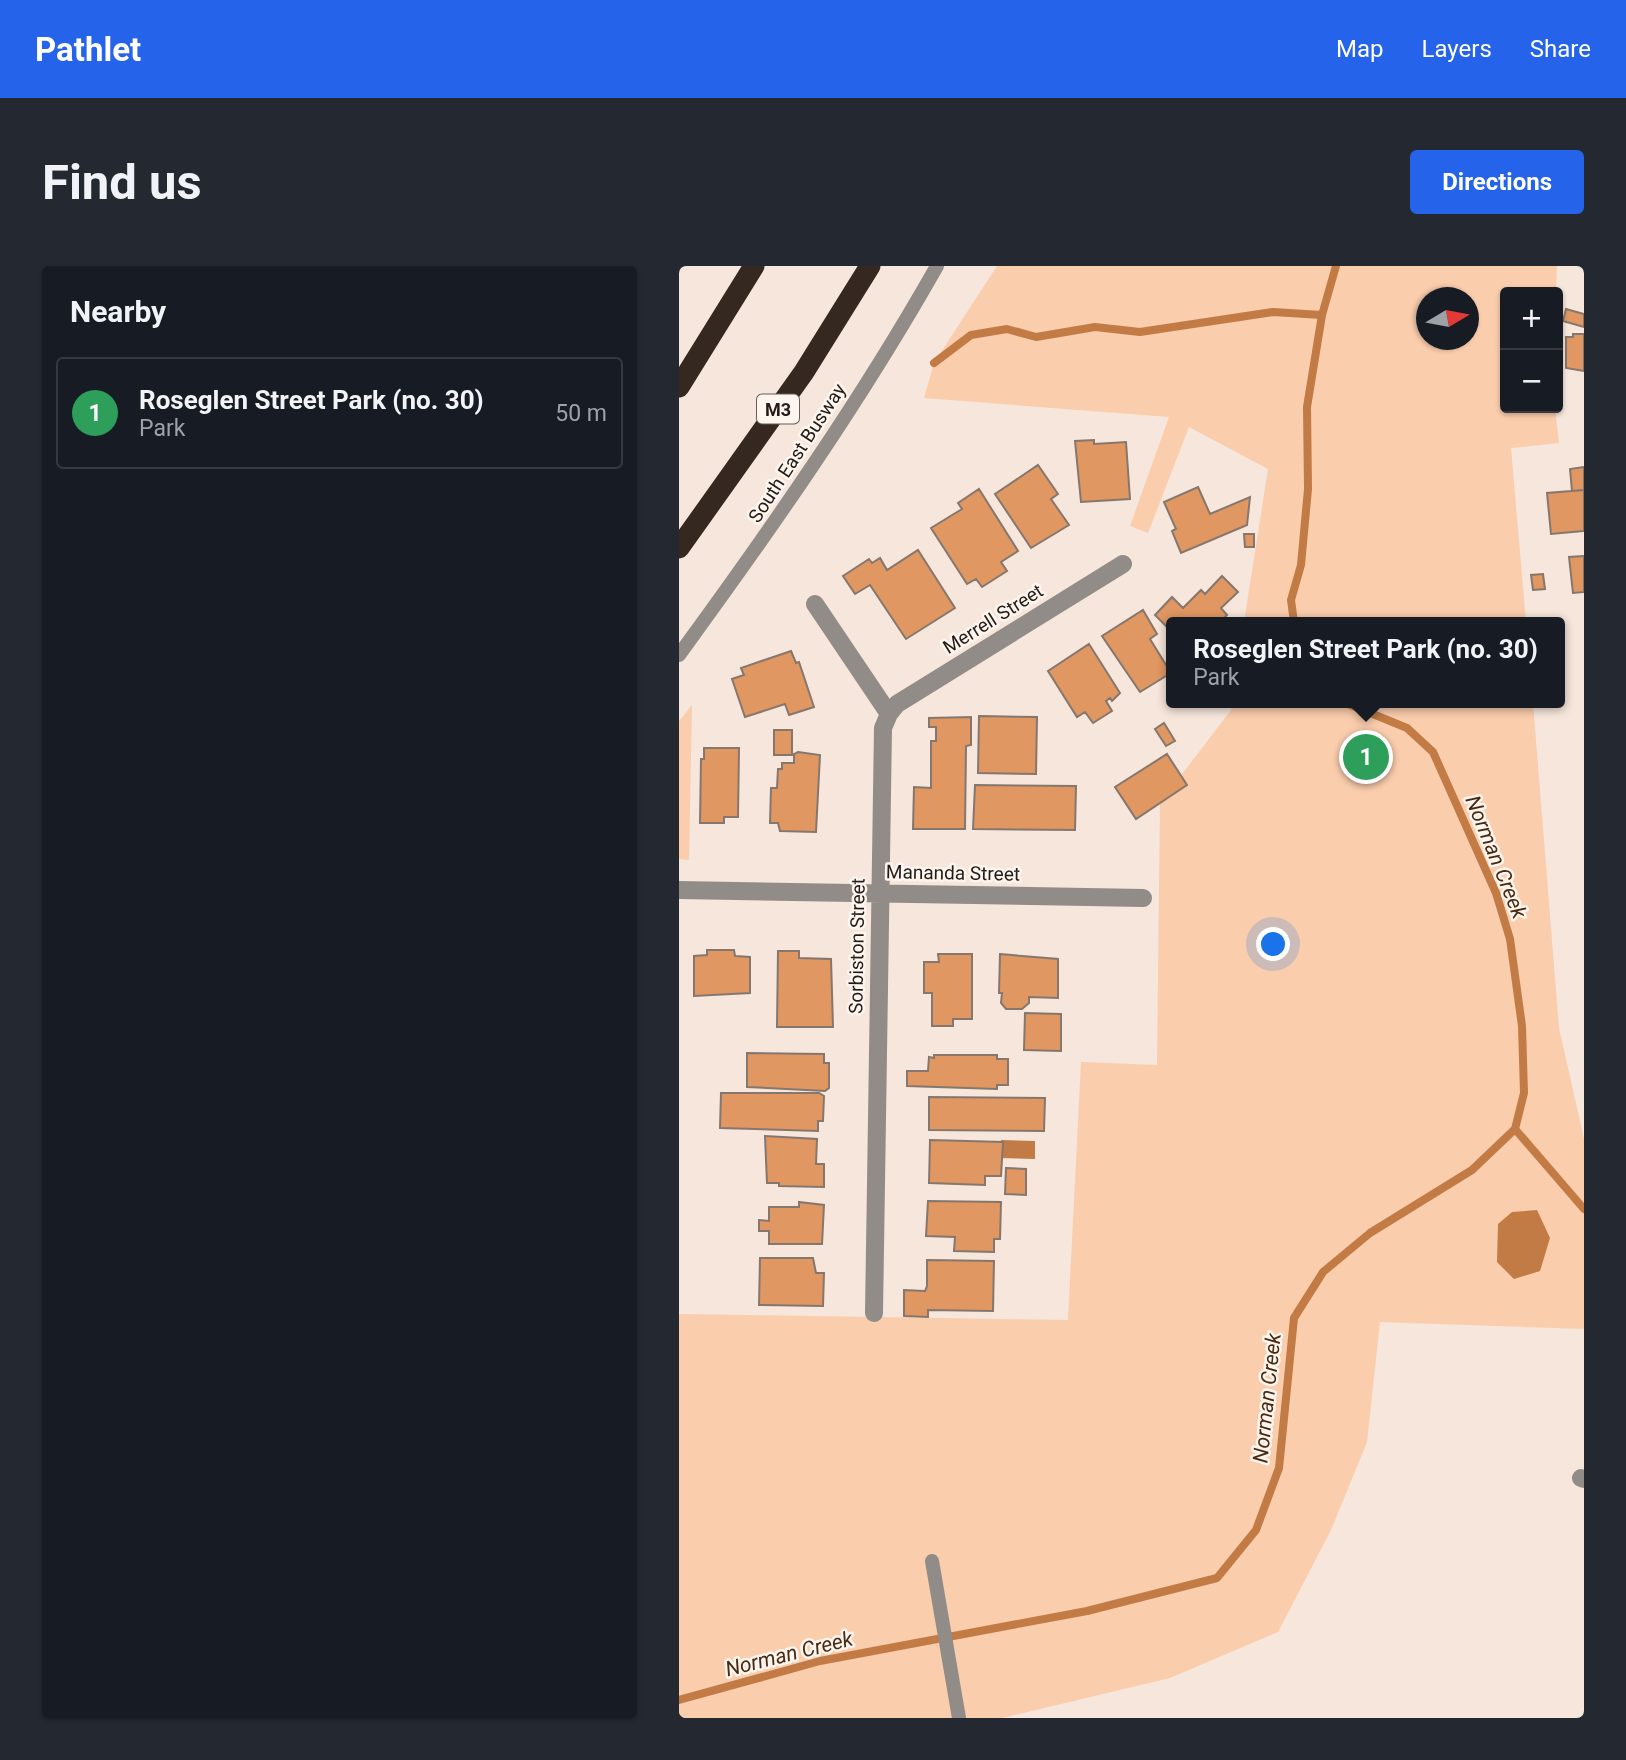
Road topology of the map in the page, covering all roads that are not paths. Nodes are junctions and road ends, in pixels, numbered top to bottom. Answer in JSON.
{"nodes":[{"id":1,"x":754,"y":266,"type":"edge"},
{"id":2,"x":870,"y":266,"type":"edge"},
{"id":3,"x":937,"y":266,"type":"edge"},
{"id":4,"x":679,"y":387,"type":"edge"},
{"id":5,"x":679,"y":548,"type":"edge"},
{"id":6,"x":1123,"y":564,"type":"dead end"},
{"id":7,"x":815,"y":604,"type":"dead end"},
{"id":8,"x":679,"y":655,"type":"edge"},
{"id":9,"x":890,"y":714,"type":"junction"},
{"id":10,"x":679,"y":890,"type":"edge"},
{"id":11,"x":879,"y":892,"type":"junction"},
{"id":12,"x":1143,"y":898,"type":"dead end"},
{"id":13,"x":874,"y":1312,"type":"dead end"},
{"id":14,"x":932,"y":1561,"type":"dead end"},
{"id":15,"x":959,"y":1718,"type":"edge"}],
"edges":[{"from":1,"to":4,"type":"highway"},
{"from":2,"to":5,"type":"highway","number":"M3"},
{"from":3,"to":8,"type":"lane","name":"South East Busway"},
{"from":6,"to":9,"type":"street","name":"Merrell Street"},
{"from":7,"to":9,"type":"street"},
{"from":9,"to":11,"type":"street","name":"Sorbiston Street"},
{"from":10,"to":11,"type":"street","name":"Mananda Street"},
{"from":11,"to":12,"type":"street","name":"Mananda Street"},
{"from":11,"to":13,"type":"street","name":"Sorbiston Street"},
{"from":14,"to":15,"type":"lane"}]}
